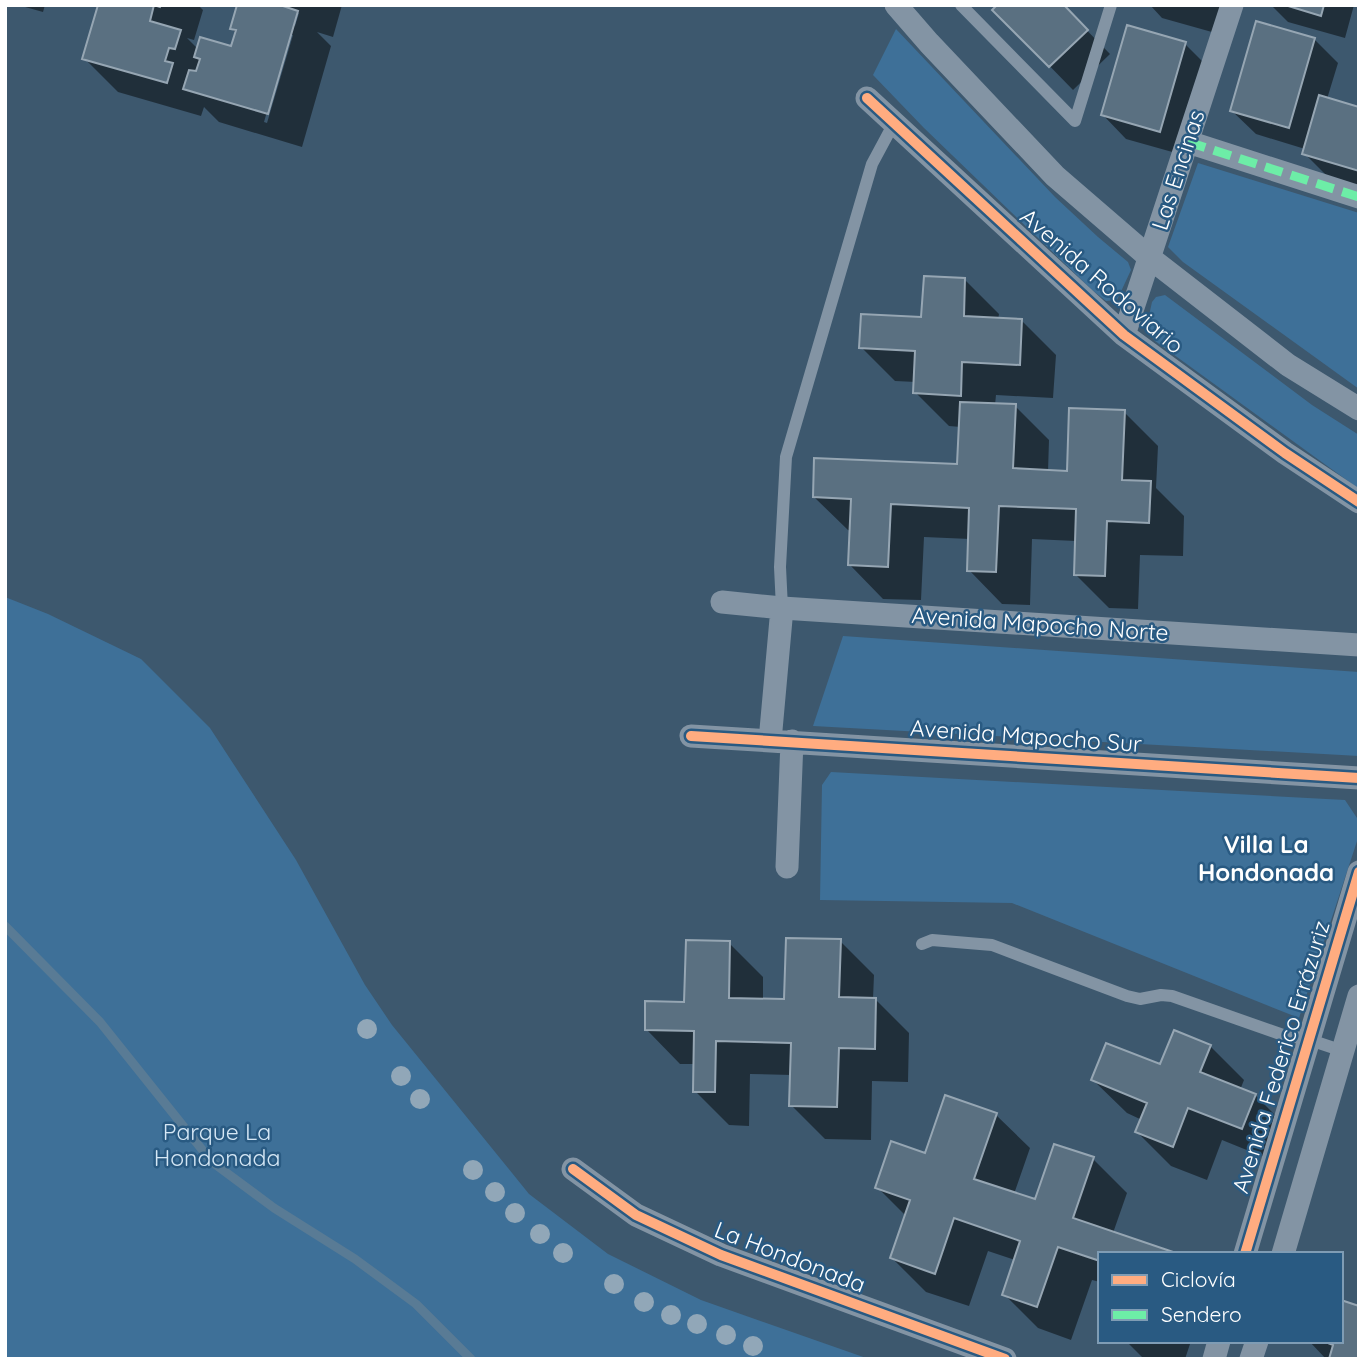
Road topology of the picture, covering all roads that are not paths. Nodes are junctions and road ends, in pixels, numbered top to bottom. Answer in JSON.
{"nodes":[{"id":1,"x":897,"y":5,"type":"edge"},
{"id":2,"x":961,"y":5,"type":"edge"},
{"id":3,"x":1111,"y":5,"type":"edge"},
{"id":4,"x":1232,"y":5,"type":"edge"},
{"id":5,"x":867,"y":98,"type":"dead end"},
{"id":6,"x":894,"y":123,"type":"junction"},
{"id":7,"x":1188,"y":142,"type":"junction"},
{"id":8,"x":1359,"y":197,"type":"edge"},
{"id":9,"x":1150,"y":258,"type":"junction"},
{"id":10,"x":1124,"y":335,"type":"junction"},
{"id":11,"x":1359,"y":409,"type":"edge"},
{"id":12,"x":1359,"y":502,"type":"edge"},
{"id":13,"x":722,"y":602,"type":"dead end"},
{"id":14,"x":782,"y":608,"type":"junction"},
{"id":15,"x":1359,"y":645,"type":"edge"},
{"id":16,"x":691,"y":736,"type":"dead end"},
{"id":17,"x":781,"y":741,"type":"junction"},
{"id":18,"x":1359,"y":778,"type":"edge"},
{"id":19,"x":786,"y":867,"type":"dead end"},
{"id":20,"x":1359,"y":872,"type":"edge"},
{"id":21,"x":922,"y":944,"type":"dead end"},
{"id":22,"x":1359,"y":996,"type":"edge"},
{"id":23,"x":1307,"y":1040,"type":"junction"},
{"id":24,"x":1343,"y":1051,"type":"junction"},
{"id":25,"x":573,"y":1169,"type":"dead end"},
{"id":26,"x":1246,"y":1252,"type":"edge"},
{"id":27,"x":1284,"y":1252,"type":"edge"},
{"id":28,"x":1005,"y":1359,"type":"edge"}],
"edges":[{"from":1,"to":9,"type":"street"},
{"from":2,"to":3,"type":"lane"},
{"from":4,"to":7,"type":"street","name":"Las Encinas"},
{"from":5,"to":6,"type":"street","name":"Avenida Rodoviario"},
{"from":6,"to":10,"type":"street","name":"Avenida Rodoviario"},
{"from":6,"to":14,"type":"lane"},
{"from":7,"to":8,"type":"street"},
{"from":7,"to":9,"type":"street","name":"Las Encinas"},
{"from":9,"to":10,"type":"street","name":"Las Encinas"},
{"from":9,"to":11,"type":"street"},
{"from":10,"to":12,"type":"street","name":"Avenida Rodoviario"},
{"from":13,"to":14,"type":"street","name":"Avenida Mapocho Norte"},
{"from":14,"to":15,"type":"street","name":"Avenida Mapocho Norte"},
{"from":14,"to":17,"type":"street"},
{"from":16,"to":17,"type":"street","name":"Avenida Mapocho Sur"},
{"from":17,"to":18,"type":"street","name":"Avenida Mapocho Sur"},
{"from":17,"to":19,"type":"street"},
{"from":20,"to":23,"type":"street","name":"Avenida Federico Errázuriz"},
{"from":21,"to":23,"type":"lane"},
{"from":22,"to":24,"type":"street"},
{"from":23,"to":24,"type":"lane"},
{"from":23,"to":26,"type":"street","name":"Avenida Federico Errázuriz"},
{"from":24,"to":27,"type":"street"},
{"from":25,"to":28,"type":"street","name":"La Hondonada"}]}
